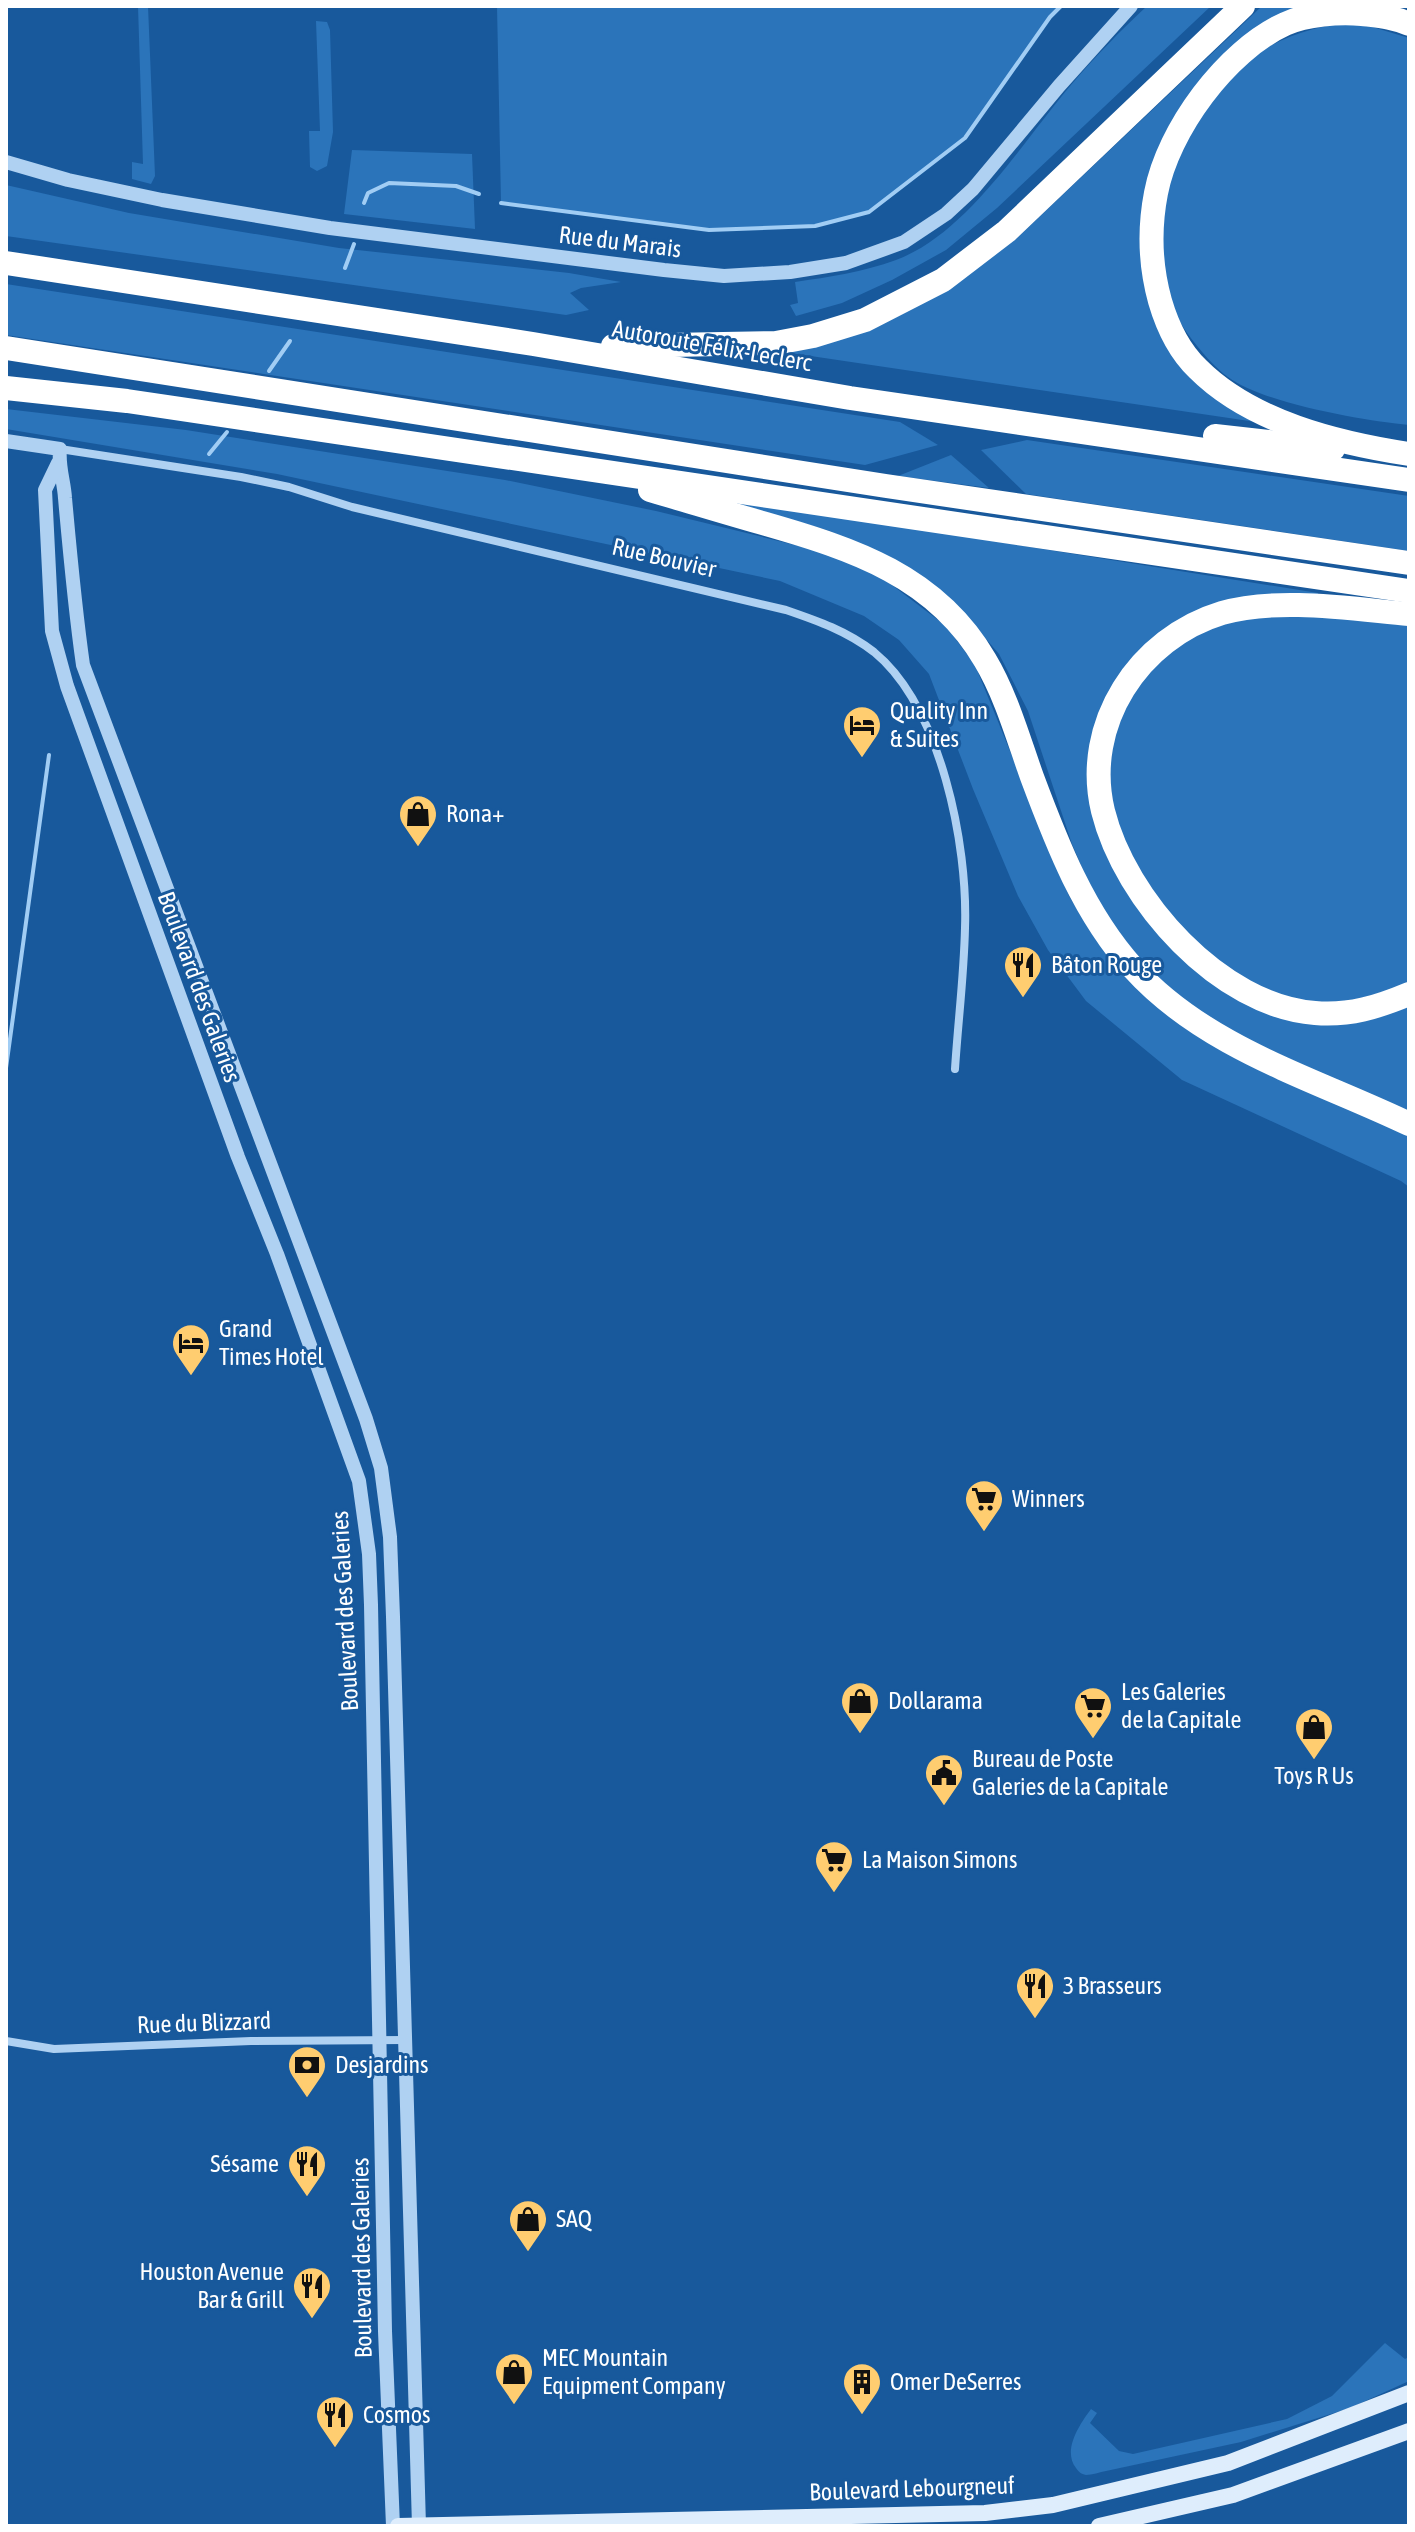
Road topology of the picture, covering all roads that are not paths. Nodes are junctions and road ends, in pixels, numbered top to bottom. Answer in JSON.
{"nodes":[{"id":1,"x":1131,"y":6,"type":"edge"},
{"id":2,"x":1243,"y":6,"type":"edge"},
{"id":3,"x":1409,"y":24,"type":"edge"},
{"id":4,"x":6,"y":162,"type":"edge"},
{"id":5,"x":6,"y":263,"type":"edge"},
{"id":6,"x":533,"y":344,"type":"junction"},
{"id":7,"x":6,"y":348,"type":"edge"},
{"id":8,"x":6,"y":376,"type":"edge"},
{"id":9,"x":6,"y":388,"type":"edge"},
{"id":10,"x":850,"y":398,"type":"junction"},
{"id":11,"x":127,"y":401,"type":"junction"},
{"id":12,"x":6,"y":441,"type":"edge"},
{"id":13,"x":1383,"y":450,"type":"junction"},
{"id":14,"x":1409,"y":454,"type":"edge"},
{"id":15,"x":59,"y":456,"type":"junction"},
{"id":16,"x":555,"y":463,"type":"junction"},
{"id":17,"x":1409,"y":480,"type":"edge"},
{"id":18,"x":1409,"y":563,"type":"edge"},
{"id":19,"x":1409,"y":591,"type":"edge"},
{"id":20,"x":1409,"y":614,"type":"edge"},
{"id":21,"x":1409,"y":994,"type":"edge"},
{"id":22,"x":955,"y":1069,"type":"dead end"},
{"id":23,"x":1409,"y":1124,"type":"edge"},
{"id":24,"x":379,"y":2040,"type":"junction"},
{"id":25,"x":405,"y":2040,"type":"junction"},
{"id":26,"x":6,"y":2041,"type":"edge"},
{"id":27,"x":1409,"y":2393,"type":"edge"},
{"id":28,"x":1409,"y":2431,"type":"edge"},
{"id":29,"x":418,"y":2525,"type":"edge"},
{"id":30,"x":396,"y":2526,"type":"edge"},
{"id":31,"x":1099,"y":2526,"type":"edge"}],
"edges":[{"from":1,"to":4,"type":"street","name":"Rue du Marais"},
{"from":2,"to":6,"type":"highway"},
{"from":3,"to":13,"type":"highway"},
{"from":5,"to":6,"type":"highway","name":"Autoroute Félix-Leclerc"},
{"from":6,"to":10,"type":"highway","name":"Autoroute Félix-Leclerc"},
{"from":7,"to":18,"type":"highway"},
{"from":8,"to":11,"type":"highway"},
{"from":9,"to":11,"type":"highway"},
{"from":10,"to":13,"type":"highway"},
{"from":10,"to":17,"type":"highway","name":"Autoroute Félix-Leclerc"},
{"from":11,"to":16,"type":"highway"},
{"from":12,"to":15,"type":"street","name":"Rue Bouvier"},
{"from":13,"to":14,"type":"highway"},
{"from":15,"to":22,"type":"street","name":"Rue Bouvier"},
{"from":15,"to":24,"type":"street","name":"Boulevard des Galeries"},
{"from":15,"to":25,"type":"street","name":"Boulevard des Galeries"},
{"from":16,"to":19,"type":"highway"},
{"from":16,"to":23,"type":"highway"},
{"from":20,"to":21,"type":"highway"},
{"from":24,"to":25,"type":"street","name":"Rue du Blizzard"},
{"from":24,"to":26,"type":"street","name":"Rue du Blizzard"},
{"from":24,"to":30,"type":"street","name":"Boulevard des Galeries"},
{"from":25,"to":29,"type":"street","name":"Boulevard des Galeries"},
{"from":27,"to":29,"type":"main road","name":"Boulevard Lebourgneuf"},
{"from":28,"to":31,"type":"main road"},
{"from":29,"to":30,"type":"main road","name":"Boulevard Lebourgneuf"}]}
